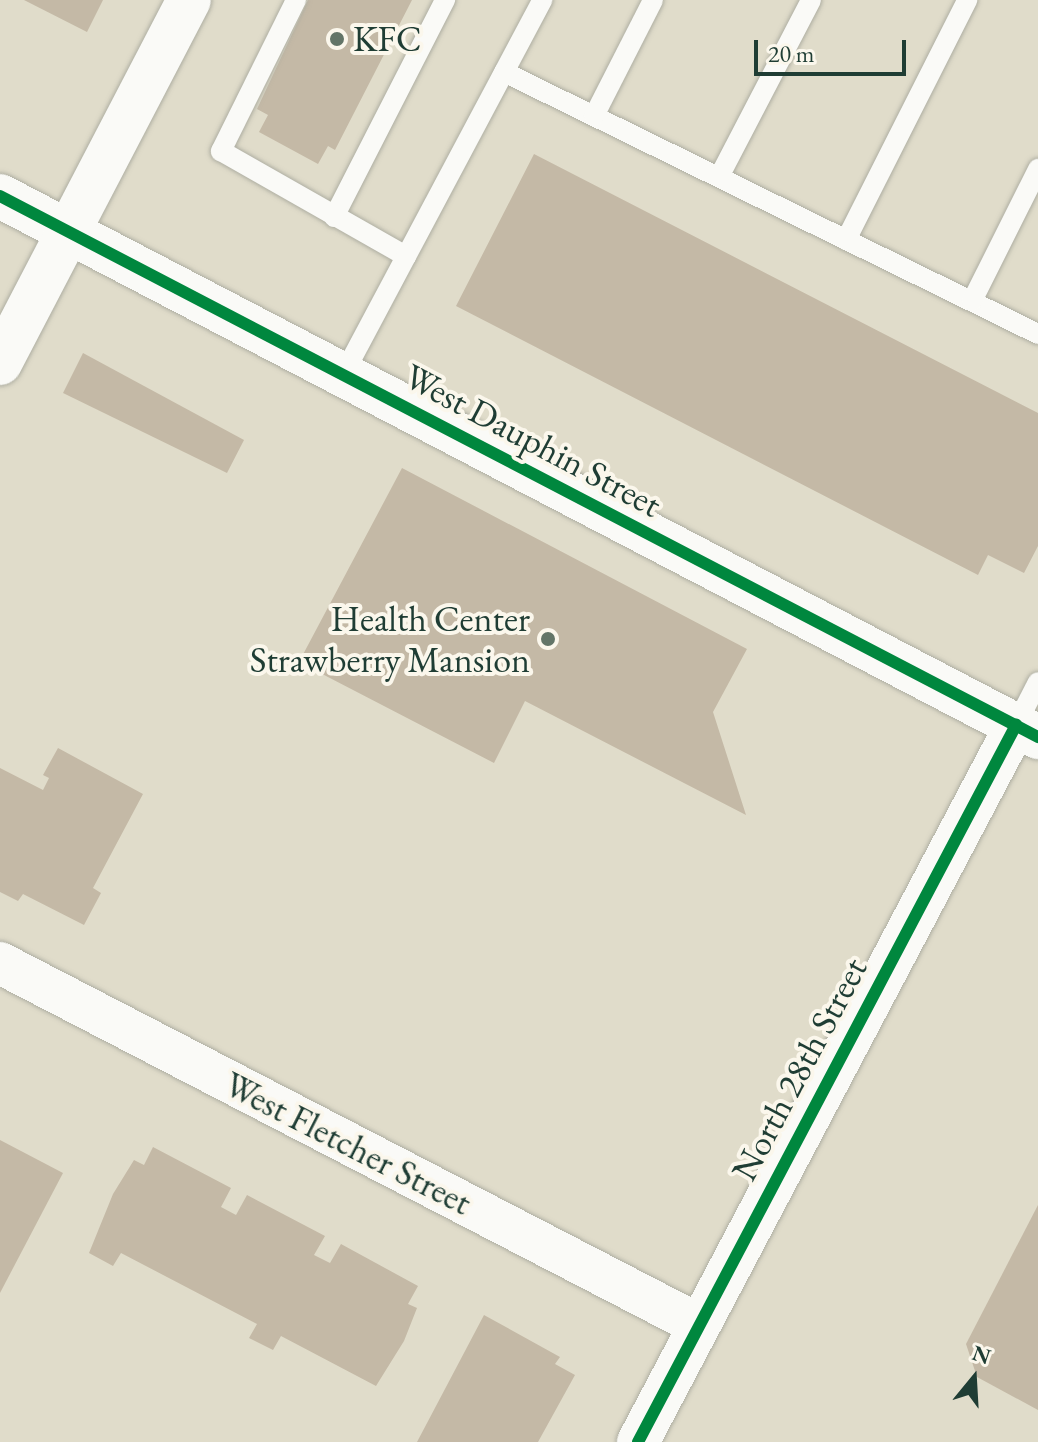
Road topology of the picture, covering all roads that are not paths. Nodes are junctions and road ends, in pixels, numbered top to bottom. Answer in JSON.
{"nodes":[{"id":1,"x":189,"y":0,"type":"edge"},
{"id":2,"x":296,"y":0,"type":"edge"},
{"id":3,"x":445,"y":0,"type":"edge"},
{"id":4,"x":542,"y":0,"type":"edge"},
{"id":5,"x":653,"y":0,"type":"edge"},
{"id":6,"x":811,"y":0,"type":"edge"},
{"id":7,"x":967,"y":0,"type":"edge"},
{"id":8,"x":504,"y":72,"type":"junction"},
{"id":9,"x":594,"y":116,"type":"junction"},
{"id":10,"x":1038,"y":169,"type":"edge"},
{"id":11,"x":719,"y":177,"type":"junction"},
{"id":12,"x":0,"y":196,"type":"edge"},
{"id":13,"x":334,"y":217,"type":"junction"},
{"id":14,"x":68,"y":232,"type":"junction"},
{"id":15,"x":846,"y":240,"type":"junction"},
{"id":16,"x":406,"y":256,"type":"junction"},
{"id":17,"x":972,"y":301,"type":"junction"},
{"id":18,"x":1038,"y":334,"type":"edge"},
{"id":19,"x":0,"y":363,"type":"edge"},
{"id":20,"x":343,"y":375,"type":"junction"},
{"id":21,"x":1038,"y":682,"type":"edge"},
{"id":22,"x":1027,"y":731,"type":"edge"},
{"id":23,"x":0,"y":963,"type":"edge"},
{"id":24,"x":697,"y":1324,"type":"junction"},
{"id":25,"x":638,"y":1442,"type":"edge"}],
"edges":[{"from":1,"to":14,"type":"street"},
{"from":2,"to":13,"type":"lane"},
{"from":3,"to":13,"type":"lane"},
{"from":4,"to":8,"type":"lane"},
{"from":5,"to":9,"type":"lane"},
{"from":6,"to":11,"type":"lane"},
{"from":7,"to":15,"type":"lane"},
{"from":8,"to":9,"type":"lane"},
{"from":8,"to":16,"type":"lane"},
{"from":9,"to":11,"type":"lane"},
{"from":10,"to":17,"type":"lane"},
{"from":11,"to":15,"type":"lane"},
{"from":12,"to":14,"type":"street","name":"West Dauphin Street"},
{"from":13,"to":16,"type":"lane"},
{"from":14,"to":19,"type":"street"},
{"from":14,"to":20,"type":"street","name":"West Dauphin Street"},
{"from":15,"to":17,"type":"lane"},
{"from":16,"to":20,"type":"lane"},
{"from":17,"to":18,"type":"lane"},
{"from":20,"to":22,"type":"street","name":"West Dauphin Street"},
{"from":21,"to":22,"type":"lane"},
{"from":22,"to":24,"type":"street","name":"North 28th Street"},
{"from":23,"to":24,"type":"street","name":"West Fletcher Street"},
{"from":24,"to":25,"type":"street","name":"North 28th Street"}]}
